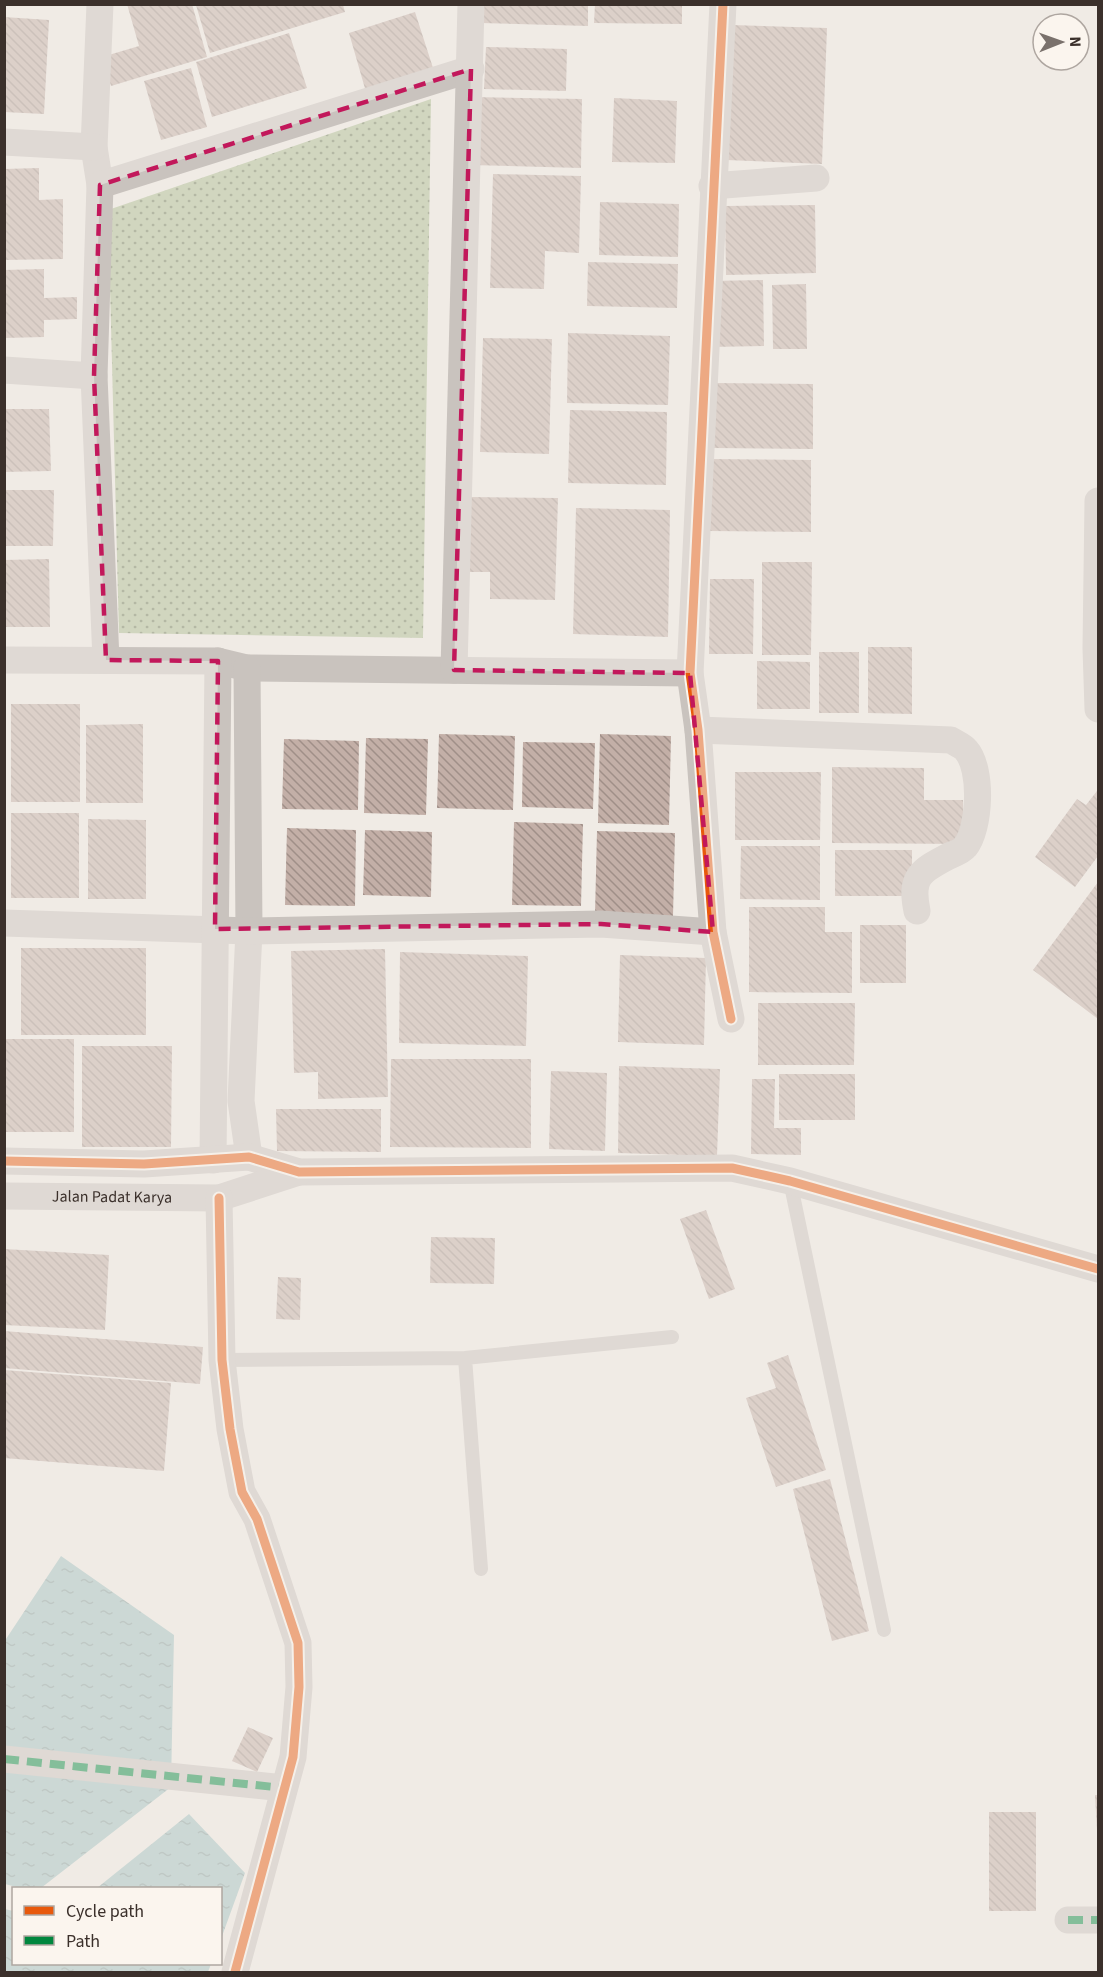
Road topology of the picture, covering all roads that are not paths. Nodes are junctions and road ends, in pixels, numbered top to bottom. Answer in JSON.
{"nodes":[{"id":1,"x":100,"y":4,"type":"edge"},
{"id":2,"x":471,"y":4,"type":"edge"},
{"id":3,"x":723,"y":4,"type":"edge"},
{"id":4,"x":471,"y":69,"type":"junction"},
{"id":5,"x":4,"y":142,"type":"edge"},
{"id":6,"x":94,"y":147,"type":"junction"},
{"id":7,"x":816,"y":178,"type":"dead end"},
{"id":8,"x":100,"y":185,"type":"junction"},
{"id":9,"x":712,"y":186,"type":"junction"},
{"id":10,"x":4,"y":370,"type":"edge"},
{"id":11,"x":93,"y":376,"type":"junction"},
{"id":12,"x":1098,"y":501,"type":"edge"},
{"id":13,"x":1097,"y":646,"type":"edge"},
{"id":14,"x":4,"y":660,"type":"edge"},
{"id":15,"x":106,"y":660,"type":"junction"},
{"id":16,"x":218,"y":661,"type":"junction"},
{"id":17,"x":247,"y":668,"type":"junction"},
{"id":18,"x":454,"y":670,"type":"junction"},
{"id":19,"x":690,"y":673,"type":"junction"},
{"id":20,"x":1098,"y":709,"type":"edge"},
{"id":21,"x":698,"y":730,"type":"junction"},
{"id":22,"x":917,"y":912,"type":"dead end"},
{"id":23,"x":4,"y":923,"type":"edge"},
{"id":24,"x":215,"y":929,"type":"junction"},
{"id":25,"x":249,"y":931,"type":"junction"},
{"id":26,"x":713,"y":932,"type":"junction"},
{"id":27,"x":731,"y":1019,"type":"dead end"},
{"id":28,"x":249,"y":1157,"type":"junction"},
{"id":29,"x":213,"y":1160,"type":"junction"},
{"id":30,"x":4,"y":1161,"type":"edge"},
{"id":31,"x":299,"y":1172,"type":"junction"},
{"id":32,"x":790,"y":1180,"type":"junction"},
{"id":33,"x":4,"y":1197,"type":"edge"},
{"id":34,"x":219,"y":1198,"type":"junction"},
{"id":35,"x":1098,"y":1269,"type":"edge"},
{"id":36,"x":672,"y":1337,"type":"dead end"},
{"id":37,"x":465,"y":1358,"type":"junction"},
{"id":38,"x":222,"y":1360,"type":"junction"},
{"id":39,"x":481,"y":1569,"type":"dead end"},
{"id":40,"x":884,"y":1630,"type":"dead end"},
{"id":41,"x":4,"y":1759,"type":"edge"},
{"id":42,"x":284,"y":1788,"type":"junction"},
{"id":43,"x":1068,"y":1920,"type":"dead end"},
{"id":44,"x":1098,"y":1920,"type":"edge"},
{"id":45,"x":235,"y":1972,"type":"edge"}],
"edges":[{"from":1,"to":6,"type":"street"},
{"from":2,"to":4,"type":"street"},
{"from":3,"to":9,"type":"street"},
{"from":4,"to":8,"type":"street"},
{"from":4,"to":18,"type":"street"},
{"from":5,"to":6,"type":"street"},
{"from":6,"to":8,"type":"street"},
{"from":7,"to":9,"type":"street"},
{"from":8,"to":11,"type":"street"},
{"from":9,"to":19,"type":"street"},
{"from":10,"to":11,"type":"street"},
{"from":11,"to":15,"type":"street"},
{"from":12,"to":13,"type":"street"},
{"from":13,"to":20,"type":"street"},
{"from":14,"to":15,"type":"street"},
{"from":15,"to":16,"type":"street"},
{"from":16,"to":17,"type":"street"},
{"from":16,"to":24,"type":"street"},
{"from":17,"to":18,"type":"street"},
{"from":17,"to":25,"type":"street"},
{"from":18,"to":19,"type":"street"},
{"from":19,"to":21,"type":"street"},
{"from":21,"to":22,"type":"street"},
{"from":21,"to":26,"type":"street"},
{"from":23,"to":24,"type":"street"},
{"from":24,"to":25,"type":"street"},
{"from":24,"to":29,"type":"street"},
{"from":25,"to":26,"type":"street"},
{"from":25,"to":28,"type":"street"},
{"from":26,"to":27,"type":"street"},
{"from":28,"to":29,"type":"street"},
{"from":28,"to":31,"type":"street"},
{"from":29,"to":30,"type":"street"},
{"from":31,"to":32,"type":"street"},
{"from":31,"to":34,"type":"street","name":"Jalan Padat Karya"},
{"from":32,"to":35,"type":"street"},
{"from":32,"to":40,"type":"lane"},
{"from":33,"to":34,"type":"street","name":"Jalan Padat Karya"},
{"from":34,"to":38,"type":"street"},
{"from":36,"to":37,"type":"lane"},
{"from":37,"to":38,"type":"lane"},
{"from":37,"to":39,"type":"lane"},
{"from":38,"to":42,"type":"street"},
{"from":41,"to":42,"type":"street"},
{"from":42,"to":45,"type":"street"},
{"from":43,"to":44,"type":"street"}]}
